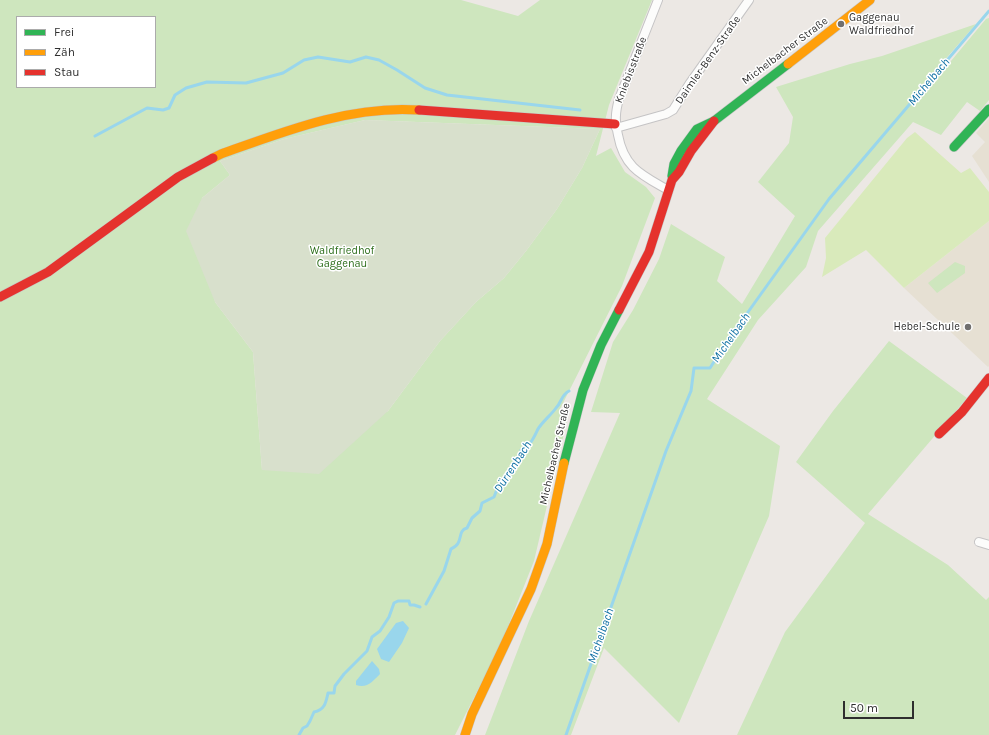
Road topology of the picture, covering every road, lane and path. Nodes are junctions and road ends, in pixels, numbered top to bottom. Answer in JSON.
{"nodes":[{"id":1,"x":658,"y":0,"type":"edge"},
{"id":2,"x":749,"y":0,"type":"edge"},
{"id":3,"x":870,"y":0,"type":"edge"},
{"id":4,"x":989,"y":109,"type":"edge"},
{"id":5,"x":616,"y":126,"type":"junction"},
{"id":6,"x":954,"y":147,"type":"dead end"},
{"id":7,"x":668,"y":190,"type":"junction"},
{"id":8,"x":0,"y":297,"type":"edge"},
{"id":9,"x":989,"y":378,"type":"edge"},
{"id":10,"x":939,"y":434,"type":"dead end"},
{"id":11,"x":979,"y":542,"type":"dead end"},
{"id":12,"x":989,"y":545,"type":"edge"},
{"id":13,"x":465,"y":735,"type":"edge"}],
"edges":[{"from":1,"to":5,"type":"street","name":"Kniebisstraße"},
{"from":2,"to":5,"type":"street","name":"Daimler-Benz-Straße"},
{"from":3,"to":7,"type":"main road","name":"Michelbacher Straße"},
{"from":4,"to":6,"type":"main road"},
{"from":5,"to":7,"type":"street","name":"Kniebisstraße"},
{"from":5,"to":8,"type":"main road"},
{"from":7,"to":13,"type":"main road","name":"Michelbacher Straße"},
{"from":9,"to":10,"type":"main road"},
{"from":11,"to":12,"type":"street"}]}
